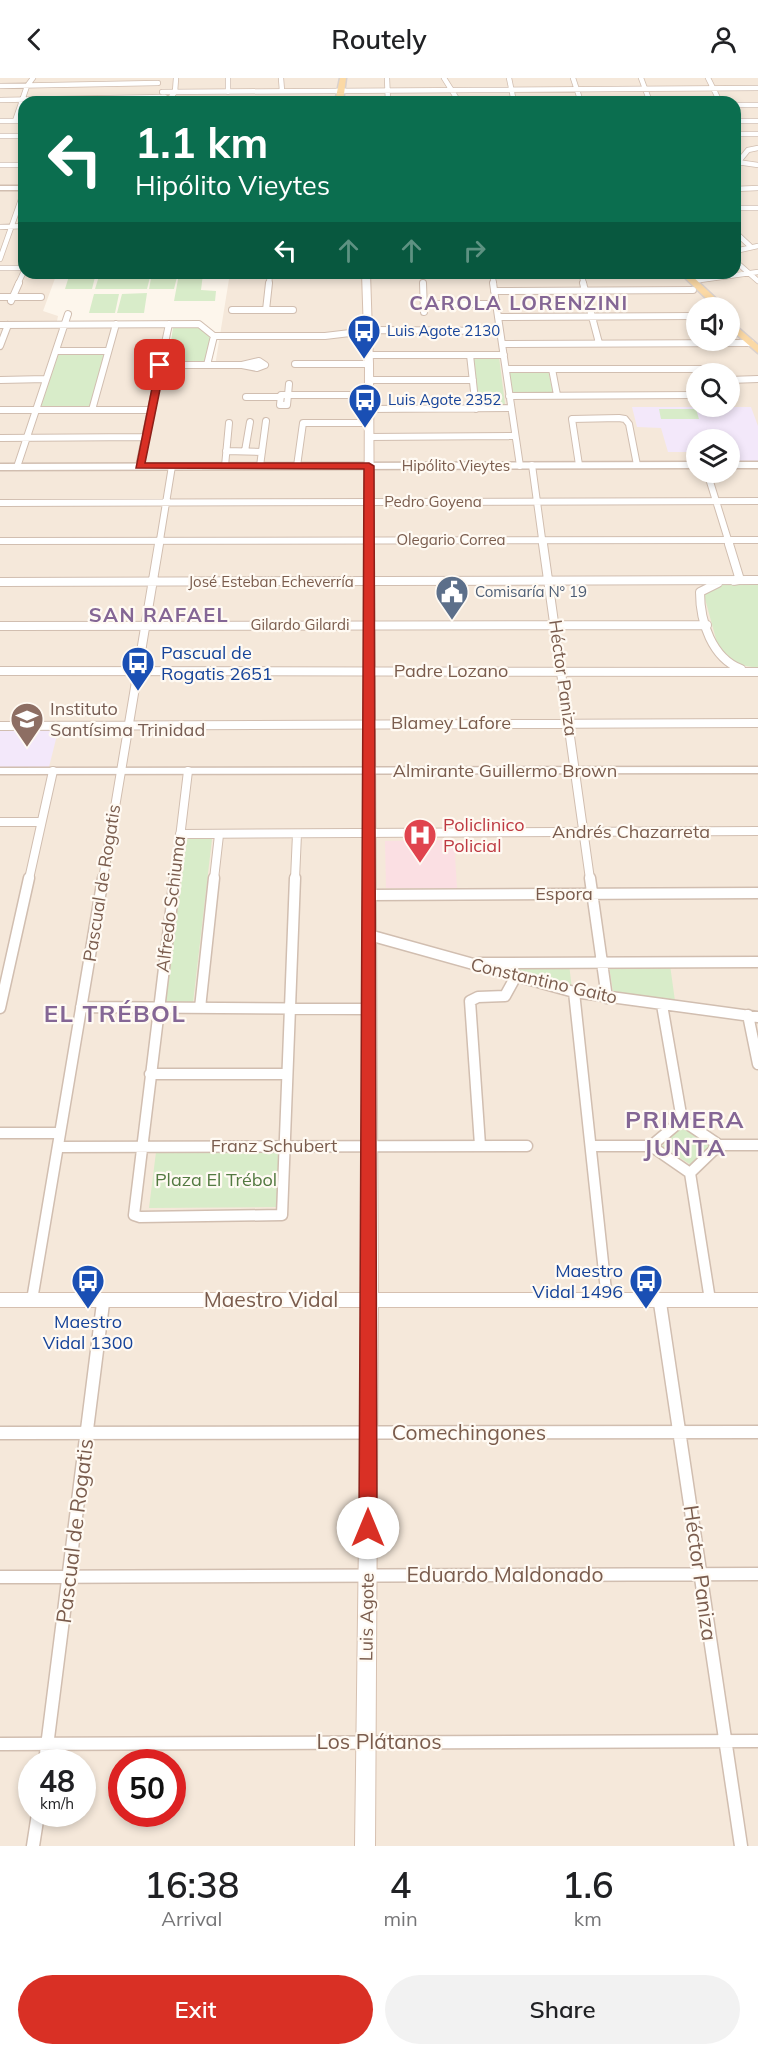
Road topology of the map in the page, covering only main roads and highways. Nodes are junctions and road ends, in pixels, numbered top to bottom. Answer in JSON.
{"nodes":[{"id":1,"x":343,"y":78,"type":"edge"},
{"id":2,"x":340,"y":96,"type":"edge"},
{"id":3,"x":366,"y":279,"type":"edge"},
{"id":4,"x":683,"y":279,"type":"edge"},
{"id":5,"x":688,"y":279,"type":"edge"},
{"id":6,"x":693,"y":286,"type":"junction"},
{"id":7,"x":702,"y":297,"type":"edge"},
{"id":8,"x":708,"y":297,"type":"edge"},
{"id":9,"x":740,"y":327,"type":"edge"},
{"id":10,"x":740,"y":332,"type":"edge"},
{"id":11,"x":756,"y":345,"type":"edge"},
{"id":12,"x":0,"y":1300,"type":"edge"},
{"id":13,"x":758,"y":1300,"type":"edge"},
{"id":14,"x":370,"y":1301,"type":"junction"},
{"id":15,"x":365,"y":1846,"type":"edge"}],
"edges":[{"from":1,"to":2,"type":"main road"},
{"from":3,"to":14,"type":"main road","name":"Luis Agote"},
{"from":4,"to":6,"type":"main road"},
{"from":5,"to":6,"type":"main road"},
{"from":6,"to":7,"type":"main road"},
{"from":6,"to":8,"type":"main road"},
{"from":9,"to":11,"type":"main road"},
{"from":10,"to":11,"type":"main road"},
{"from":12,"to":14,"type":"main road","name":"Maestro Vidal"},
{"from":13,"to":14,"type":"main road","name":"Maestro Vidal"},
{"from":14,"to":15,"type":"main road","name":"Luis Agote"}]}
